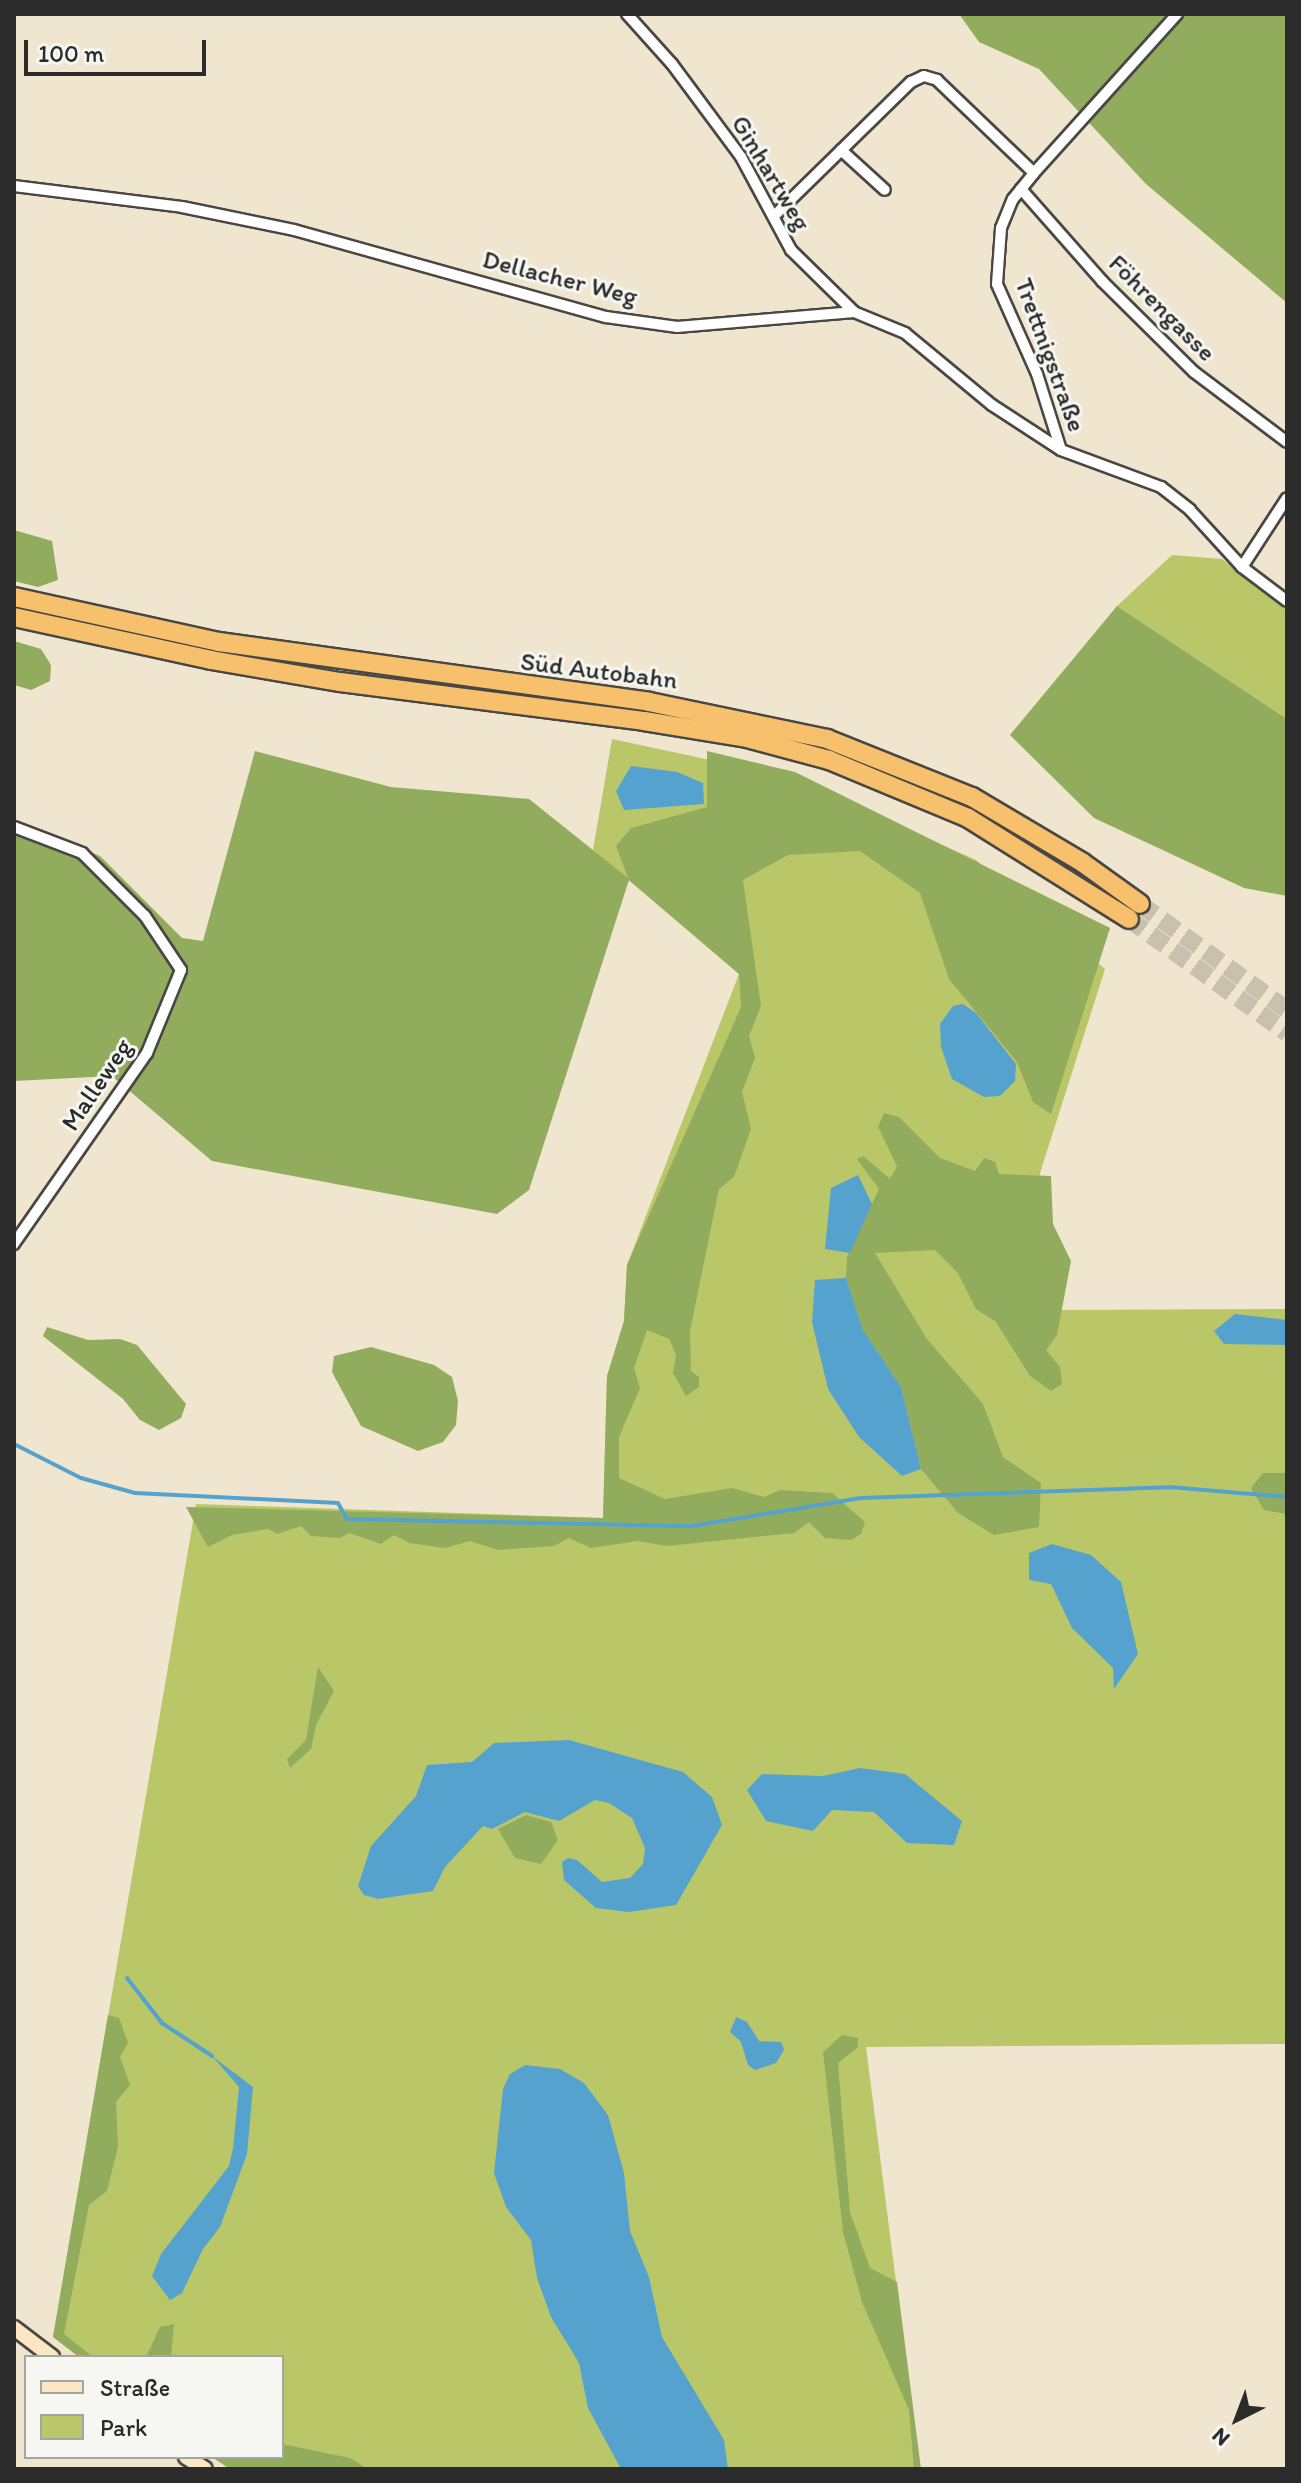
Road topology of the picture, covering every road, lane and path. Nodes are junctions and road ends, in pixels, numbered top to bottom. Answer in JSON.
{"nodes":[{"id":1,"x":627,"y":14,"type":"edge"},
{"id":2,"x":1177,"y":14,"type":"edge"},
{"id":3,"x":841,"y":150,"type":"junction"},
{"id":4,"x":1034,"y":173,"type":"junction"},
{"id":5,"x":14,"y":186,"type":"edge"},
{"id":6,"x":1021,"y":189,"type":"junction"},
{"id":7,"x":885,"y":190,"type":"dead end"},
{"id":8,"x":774,"y":216,"type":"junction"},
{"id":9,"x":854,"y":312,"type":"junction"},
{"id":10,"x":1287,"y":442,"type":"edge"},
{"id":11,"x":1061,"y":450,"type":"junction"},
{"id":12,"x":1287,"y":498,"type":"edge"},
{"id":13,"x":1242,"y":567,"type":"junction"},
{"id":14,"x":14,"y":597,"type":"edge"},
{"id":15,"x":1287,"y":601,"type":"edge"},
{"id":16,"x":14,"y":617,"type":"edge"},
{"id":17,"x":14,"y":827,"type":"edge"},
{"id":18,"x":14,"y":1244,"type":"edge"},
{"id":19,"x":14,"y":2328,"type":"edge"},
{"id":20,"x":49,"y":2355,"type":"edge"}],
"edges":[{"from":1,"to":8,"type":"street","name":"Ginhartweg"},
{"from":2,"to":4,"type":"street","name":"Trettnigstraße"},
{"from":3,"to":4,"type":"street"},
{"from":3,"to":7,"type":"street"},
{"from":3,"to":8,"type":"street"},
{"from":4,"to":6,"type":"street","name":"Trettnigstraße"},
{"from":5,"to":9,"type":"street","name":"Dellacher Weg"},
{"from":6,"to":10,"type":"street","name":"Föhrengasse"},
{"from":6,"to":11,"type":"street","name":"Trettnigstraße"},
{"from":8,"to":9,"type":"street","name":"Ginhartweg"},
{"from":9,"to":11,"type":"street","name":"Dellacher Weg"},
{"from":11,"to":13,"type":"street","name":"Trettnigstraße"},
{"from":12,"to":13,"type":"street"},
{"from":13,"to":15,"type":"street","name":"Trettnigstraße"},
{"from":14,"to":16,"type":"highway","name":"Süd Autobahn"},
{"from":17,"to":18,"type":"street","name":"Malleweg"},
{"from":19,"to":20,"type":"main road"}]}
